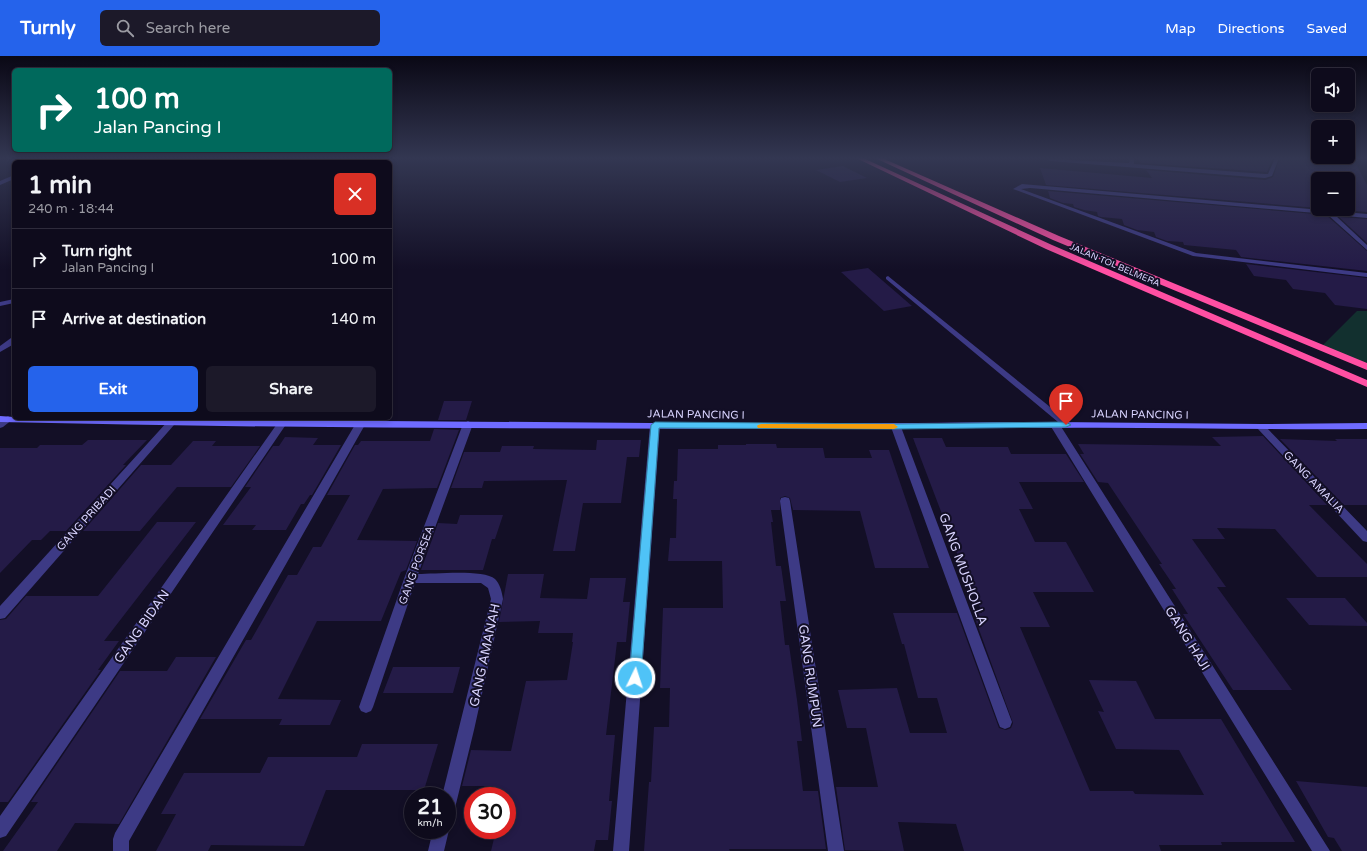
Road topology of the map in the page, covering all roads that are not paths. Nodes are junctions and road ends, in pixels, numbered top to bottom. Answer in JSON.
{"nodes":[{"id":1,"x":938,"y":195,"type":"edge"},
{"id":2,"x":961,"y":195,"type":"edge"},
{"id":3,"x":1033,"y":195,"type":"edge"},
{"id":4,"x":1134,"y":195,"type":"edge"},
{"id":5,"x":1311,"y":211,"type":"edge"},
{"id":6,"x":1355,"y":215,"type":"edge"},
{"id":7,"x":1332,"y":216,"type":"edge"},
{"id":8,"x":1367,"y":216,"type":"edge"},
{"id":9,"x":1367,"y":248,"type":"edge"},
{"id":10,"x":1367,"y":274,"type":"edge"},
{"id":11,"x":888,"y":278,"type":"dead end"},
{"id":12,"x":12,"y":301,"type":"edge"},
{"id":13,"x":0,"y":304,"type":"edge"},
{"id":14,"x":12,"y":341,"type":"edge"},
{"id":15,"x":0,"y":350,"type":"edge"},
{"id":16,"x":1367,"y":367,"type":"edge"},
{"id":17,"x":1367,"y":384,"type":"edge"},
{"id":18,"x":4,"y":419,"type":"edge"},
{"id":19,"x":46,"y":420,"type":"edge"},
{"id":20,"x":171,"y":423,"type":"junction"},
{"id":21,"x":282,"y":423,"type":"junction"},
{"id":22,"x":361,"y":423,"type":"junction"},
{"id":23,"x":468,"y":424,"type":"junction"},
{"id":24,"x":655,"y":425,"type":"junction"},
{"id":25,"x":1061,"y":425,"type":"junction"},
{"id":26,"x":0,"y":426,"type":"edge"},
{"id":27,"x":1367,"y":426,"type":"edge"},
{"id":28,"x":896,"y":427,"type":"junction"},
{"id":29,"x":1261,"y":427,"type":"junction"},
{"id":30,"x":785,"y":501,"type":"dead end"},
{"id":31,"x":1367,"y":538,"type":"edge"},
{"id":32,"x":410,"y":579,"type":"junction"},
{"id":33,"x":0,"y":614,"type":"edge"},
{"id":34,"x":366,"y":707,"type":"dead end"},
{"id":35,"x":1005,"y":722,"type":"dead end"},
{"id":36,"x":452,"y":787,"type":"edge"},
{"id":37,"x":0,"y":830,"type":"edge"},
{"id":38,"x":439,"y":839,"type":"edge"},
{"id":39,"x":121,"y":851,"type":"edge"},
{"id":40,"x":436,"y":851,"type":"edge"},
{"id":41,"x":621,"y":851,"type":"edge"},
{"id":42,"x":836,"y":851,"type":"edge"},
{"id":43,"x":1322,"y":851,"type":"edge"}],
"edges":[{"from":1,"to":17,"type":"highway","name":"JALAN TOL BELMERA"},
{"from":2,"to":16,"type":"highway","name":"JALAN TOL BELMERA"},
{"from":3,"to":10,"type":"street"},
{"from":4,"to":5,"type":"street"},
{"from":6,"to":8,"type":"street"},
{"from":7,"to":9,"type":"street"},
{"from":11,"to":25,"type":"street","name":"GANG HAJI"},
{"from":12,"to":13,"type":"street"},
{"from":14,"to":15,"type":"street"},
{"from":18,"to":26,"type":"street"},
{"from":19,"to":20,"type":"main road","name":"JALAN PANCING I"},
{"from":20,"to":21,"type":"main road","name":"JALAN PANCING I"},
{"from":20,"to":33,"type":"street","name":"GANG PRIBADI"},
{"from":21,"to":22,"type":"main road","name":"JALAN PANCING I"},
{"from":21,"to":37,"type":"street","name":"GANG BIDAN"},
{"from":22,"to":23,"type":"main road","name":"JALAN PANCING I"},
{"from":22,"to":39,"type":"street"},
{"from":23,"to":24,"type":"main road","name":"JALAN PANCING I"},
{"from":23,"to":32,"type":"street","name":"GANG PORSEA"},
{"from":24,"to":28,"type":"main road","name":"JALAN PANCING I"},
{"from":24,"to":41,"type":"street"},
{"from":25,"to":28,"type":"main road","name":"JALAN PANCING I"},
{"from":25,"to":29,"type":"main road","name":"JALAN PANCING I"},
{"from":25,"to":43,"type":"street","name":"GANG HAJI"},
{"from":27,"to":29,"type":"main road","name":"JALAN PANCING I"},
{"from":28,"to":35,"type":"street","name":"GANG MUSHOLLA"},
{"from":29,"to":31,"type":"street","name":"GANG AMALIA"},
{"from":30,"to":42,"type":"street","name":"GANG RUMPUN"},
{"from":32,"to":34,"type":"street","name":"GANG PORSEA"},
{"from":32,"to":36,"type":"street","name":"GANG AMANAH"},
{"from":38,"to":40,"type":"street"}]}
